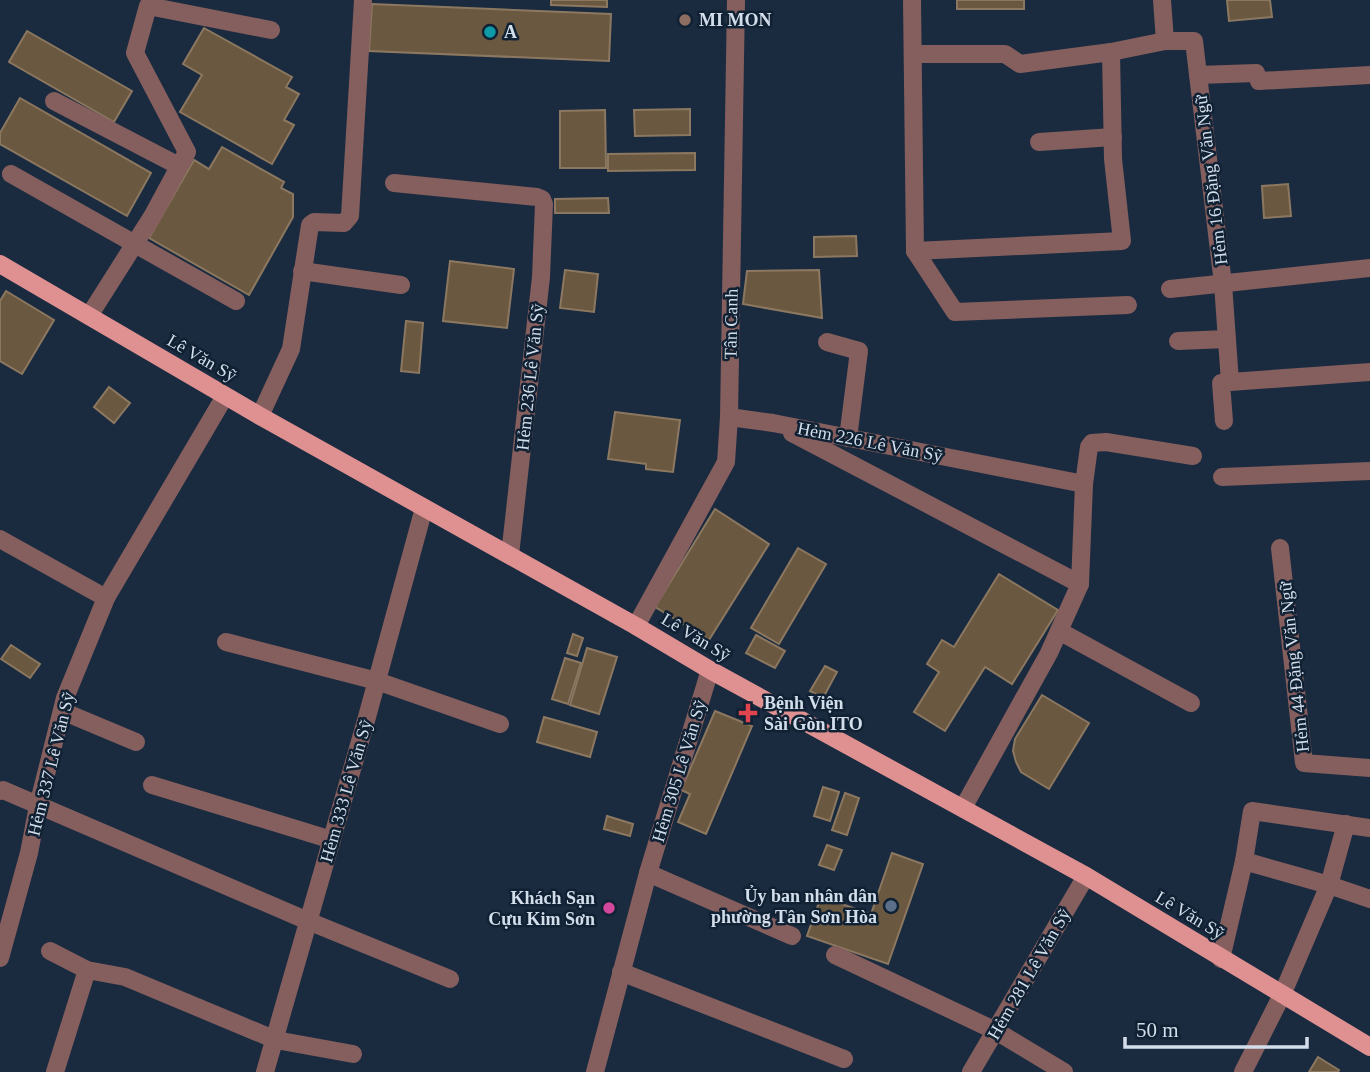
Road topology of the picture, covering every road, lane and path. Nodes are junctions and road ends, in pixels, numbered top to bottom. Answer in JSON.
{"nodes":[{"id":1,"x":363,"y":0,"type":"edge"},
{"id":2,"x":736,"y":0,"type":"edge"},
{"id":3,"x":912,"y":0,"type":"edge"},
{"id":4,"x":1162,"y":0,"type":"edge"},
{"id":5,"x":271,"y":30,"type":"dead end"},
{"id":6,"x":1165,"y":41,"type":"junction"},
{"id":7,"x":1111,"y":52,"type":"junction"},
{"id":8,"x":913,"y":54,"type":"junction"},
{"id":9,"x":1198,"y":75,"type":"junction"},
{"id":10,"x":1370,"y":75,"type":"edge"},
{"id":11,"x":54,"y":101,"type":"dead end"},
{"id":12,"x":1112,"y":137,"type":"junction"},
{"id":13,"x":1039,"y":142,"type":"dead end"},
{"id":14,"x":179,"y":166,"type":"junction"},
{"id":15,"x":11,"y":174,"type":"dead end"},
{"id":16,"x":394,"y":183,"type":"dead end"},
{"id":17,"x":136,"y":243,"type":"junction"},
{"id":18,"x":915,"y":251,"type":"junction"},
{"id":19,"x":0,"y":264,"type":"edge"},
{"id":20,"x":1370,"y":268,"type":"edge"},
{"id":21,"x":302,"y":271,"type":"junction"},
{"id":22,"x":401,"y":285,"type":"dead end"},
{"id":23,"x":1223,"y":285,"type":"junction"},
{"id":24,"x":1170,"y":289,"type":"dead end"},
{"id":25,"x":236,"y":301,"type":"dead end"},
{"id":26,"x":1128,"y":305,"type":"dead end"},
{"id":27,"x":89,"y":316,"type":"junction"},
{"id":28,"x":1227,"y":339,"type":"junction"},
{"id":29,"x":1178,"y":341,"type":"dead end"},
{"id":30,"x":827,"y":342,"type":"dead end"},
{"id":31,"x":1370,"y":372,"type":"edge"},
{"id":32,"x":1230,"y":382,"type":"junction"},
{"id":33,"x":225,"y":396,"type":"junction"},
{"id":34,"x":260,"y":416,"type":"junction"},
{"id":35,"x":729,"y":417,"type":"junction"},
{"id":36,"x":1224,"y":421,"type":"dead end"},
{"id":37,"x":773,"y":423,"type":"junction"},
{"id":38,"x":848,"y":438,"type":"junction"},
{"id":39,"x":1193,"y":456,"type":"dead end"},
{"id":40,"x":1370,"y":471,"type":"edge"},
{"id":41,"x":1222,"y":477,"type":"dead end"},
{"id":42,"x":1084,"y":484,"type":"junction"},
{"id":43,"x":424,"y":508,"type":"junction"},
{"id":44,"x":0,"y":539,"type":"edge"},
{"id":45,"x":1280,"y":548,"type":"dead end"},
{"id":46,"x":509,"y":555,"type":"junction"},
{"id":47,"x":1080,"y":584,"type":"junction"},
{"id":48,"x":106,"y":598,"type":"junction"},
{"id":49,"x":636,"y":626,"type":"junction"},
{"id":50,"x":1059,"y":631,"type":"junction"},
{"id":51,"x":226,"y":642,"type":"dead end"},
{"id":52,"x":710,"y":670,"type":"junction"},
{"id":53,"x":377,"y":681,"type":"junction"},
{"id":54,"x":1191,"y":702,"type":"dead end"},
{"id":55,"x":62,"y":711,"type":"junction"},
{"id":56,"x":500,"y":724,"type":"dead end"},
{"id":57,"x":136,"y":742,"type":"dead end"},
{"id":58,"x":1370,"y":768,"type":"edge"},
{"id":59,"x":152,"y":785,"type":"dead end"},
{"id":60,"x":0,"y":791,"type":"edge"},
{"id":61,"x":38,"y":806,"type":"junction"},
{"id":62,"x":963,"y":808,"type":"junction"},
{"id":63,"x":1346,"y":824,"type":"junction"},
{"id":64,"x":1370,"y":828,"type":"edge"},
{"id":65,"x":332,"y":840,"type":"junction"},
{"id":66,"x":1244,"y":861,"type":"junction"},
{"id":67,"x":648,"y":873,"type":"junction"},
{"id":68,"x":1086,"y":876,"type":"junction"},
{"id":69,"x":1329,"y":885,"type":"junction"},
{"id":70,"x":1370,"y":899,"type":"edge"},
{"id":71,"x":308,"y":921,"type":"junction"},
{"id":72,"x":792,"y":936,"type":"dead end"},
{"id":73,"x":50,"y":951,"type":"dead end"},
{"id":74,"x":835,"y":955,"type":"dead end"},
{"id":75,"x":0,"y":958,"type":"edge"},
{"id":76,"x":1221,"y":959,"type":"junction"},
{"id":77,"x":87,"y":970,"type":"junction"},
{"id":78,"x":621,"y":972,"type":"junction"},
{"id":79,"x":450,"y":979,"type":"dead end"},
{"id":80,"x":1282,"y":995,"type":"junction"},
{"id":81,"x":996,"y":1031,"type":"junction"},
{"id":82,"x":275,"y":1040,"type":"junction"},
{"id":83,"x":1370,"y":1047,"type":"edge"},
{"id":84,"x":353,"y":1054,"type":"dead end"},
{"id":85,"x":844,"y":1059,"type":"dead end"},
{"id":86,"x":55,"y":1072,"type":"edge"},
{"id":87,"x":265,"y":1072,"type":"edge"},
{"id":88,"x":595,"y":1072,"type":"edge"},
{"id":89,"x":971,"y":1072,"type":"edge"},
{"id":90,"x":1064,"y":1072,"type":"edge"},
{"id":91,"x":1243,"y":1072,"type":"edge"}],
"edges":[{"from":1,"to":21,"type":"street"},
{"from":2,"to":35,"type":"street","name":"Tân Canh"},
{"from":3,"to":8,"type":"street"},
{"from":4,"to":6,"type":"street"},
{"from":5,"to":14,"type":"street"},
{"from":6,"to":7,"type":"street"},
{"from":6,"to":9,"type":"street","name":"Hẻm 16 Đặng Văn Ngữ"},
{"from":7,"to":8,"type":"street"},
{"from":7,"to":12,"type":"street"},
{"from":8,"to":18,"type":"street"},
{"from":9,"to":10,"type":"street"},
{"from":9,"to":23,"type":"street","name":"Hẻm 16 Đặng Văn Ngữ"},
{"from":11,"to":14,"type":"street"},
{"from":12,"to":13,"type":"street"},
{"from":12,"to":18,"type":"street"},
{"from":14,"to":17,"type":"street"},
{"from":15,"to":17,"type":"street"},
{"from":16,"to":46,"type":"street","name":"Hẻm 236 Lê Văn Sỹ"},
{"from":17,"to":25,"type":"street"},
{"from":17,"to":27,"type":"street"},
{"from":18,"to":26,"type":"street"},
{"from":19,"to":27,"type":"main road","name":"Lê Văn Sỹ"},
{"from":20,"to":23,"type":"street","name":"Hẻm 16 Đặng Văn Ngữ"},
{"from":21,"to":22,"type":"street"},
{"from":21,"to":34,"type":"street"},
{"from":23,"to":24,"type":"street"},
{"from":23,"to":28,"type":"street"},
{"from":27,"to":33,"type":"main road","name":"Lê Văn Sỹ"},
{"from":28,"to":29,"type":"street"},
{"from":28,"to":32,"type":"street"},
{"from":30,"to":38,"type":"street"},
{"from":31,"to":32,"type":"street"},
{"from":32,"to":36,"type":"street"},
{"from":33,"to":34,"type":"main road","name":"Lê Văn Sỹ"},
{"from":33,"to":48,"type":"street","name":"Hẻm 337 Lê Văn Sỹ"},
{"from":34,"to":43,"type":"main road","name":"Lê Văn Sỹ"},
{"from":35,"to":37,"type":"street"},
{"from":35,"to":49,"type":"street","name":"Tân Canh"},
{"from":37,"to":38,"type":"street","name":"Hẻm 226 Lê Văn Sỹ"},
{"from":37,"to":47,"type":"street","name":"Hẻm 226 Lê Văn Sỹ"},
{"from":38,"to":42,"type":"street","name":"Hẻm 226 Lê Văn Sỹ"},
{"from":39,"to":42,"type":"street"},
{"from":40,"to":41,"type":"street"},
{"from":42,"to":47,"type":"street"},
{"from":43,"to":46,"type":"main road","name":"Lê Văn Sỹ"},
{"from":43,"to":53,"type":"street","name":"Hẻm 333 Lê Văn Sỹ"},
{"from":44,"to":48,"type":"street"},
{"from":45,"to":58,"type":"street","name":"Hẻm 44 Đặng Văn Ngữ"},
{"from":46,"to":49,"type":"main road","name":"Lê Văn Sỹ"},
{"from":47,"to":50,"type":"street"},
{"from":48,"to":55,"type":"street","name":"Hẻm 337 Lê Văn Sỹ"},
{"from":49,"to":52,"type":"main road","name":"Lê Văn Sỹ"},
{"from":50,"to":54,"type":"street"},
{"from":50,"to":62,"type":"street"},
{"from":51,"to":53,"type":"street"},
{"from":52,"to":62,"type":"main road","name":"Lê Văn Sỹ"},
{"from":52,"to":67,"type":"street","name":"Hẻm 305 Lê Văn Sỹ"},
{"from":53,"to":56,"type":"street"},
{"from":53,"to":65,"type":"street","name":"Hẻm 333 Lê Văn Sỹ"},
{"from":55,"to":57,"type":"street"},
{"from":55,"to":61,"type":"street","name":"Hẻm 337 Lê Văn Sỹ"},
{"from":59,"to":65,"type":"street"},
{"from":60,"to":61,"type":"street"},
{"from":61,"to":71,"type":"street"},
{"from":61,"to":75,"type":"street","name":"Hẻm 337 Lê Văn Sỹ"},
{"from":62,"to":68,"type":"main road","name":"Lê Văn Sỹ"},
{"from":63,"to":64,"type":"street"},
{"from":63,"to":66,"type":"street"},
{"from":63,"to":69,"type":"street"},
{"from":65,"to":71,"type":"street","name":"Hẻm 333 Lê Văn Sỹ"},
{"from":66,"to":69,"type":"street"},
{"from":66,"to":76,"type":"street"},
{"from":67,"to":72,"type":"street"},
{"from":67,"to":78,"type":"street","name":"Hẻm 305 Lê Văn Sỹ"},
{"from":68,"to":76,"type":"main road","name":"Lê Văn Sỹ"},
{"from":68,"to":81,"type":"street","name":"Hẻm 281 Lê Văn Sỹ"},
{"from":69,"to":70,"type":"street"},
{"from":69,"to":80,"type":"street"},
{"from":71,"to":79,"type":"street"},
{"from":71,"to":82,"type":"street","name":"Hẻm 333 Lê Văn Sỹ"},
{"from":73,"to":77,"type":"street"},
{"from":74,"to":81,"type":"street"},
{"from":76,"to":80,"type":"main road","name":"Lê Văn Sỹ"},
{"from":77,"to":82,"type":"street"},
{"from":77,"to":86,"type":"street"},
{"from":78,"to":85,"type":"street"},
{"from":78,"to":88,"type":"street","name":"Hẻm 305 Lê Văn Sỹ"},
{"from":80,"to":83,"type":"main road","name":"Lê Văn Sỹ"},
{"from":80,"to":91,"type":"street"},
{"from":81,"to":89,"type":"street","name":"Hẻm 281 Lê Văn Sỹ"},
{"from":81,"to":90,"type":"street"},
{"from":82,"to":84,"type":"street"},
{"from":82,"to":87,"type":"street","name":"Hẻm 333 Lê Văn Sỹ"}]}
